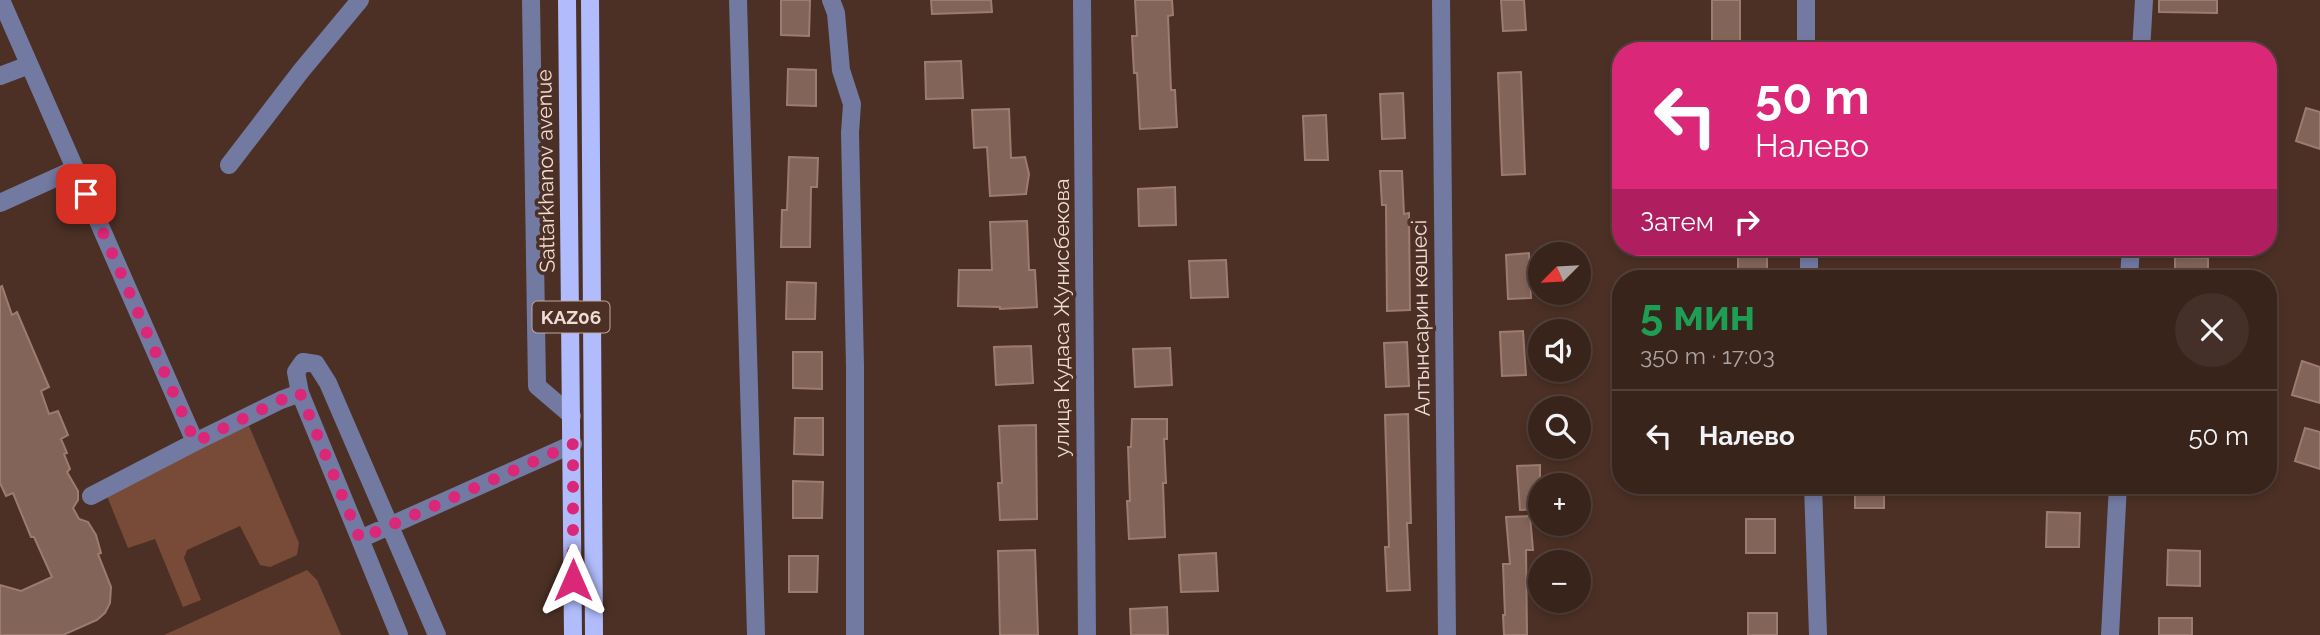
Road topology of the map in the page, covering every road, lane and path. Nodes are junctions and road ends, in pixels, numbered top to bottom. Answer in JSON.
{"nodes":[{"id":1,"x":1,"y":0,"type":"edge"},
{"id":2,"x":360,"y":0,"type":"edge"},
{"id":3,"x":531,"y":0,"type":"edge"},
{"id":4,"x":567,"y":0,"type":"edge"},
{"id":5,"x":590,"y":0,"type":"edge"},
{"id":6,"x":738,"y":0,"type":"edge"},
{"id":7,"x":831,"y":0,"type":"edge"},
{"id":8,"x":1082,"y":0,"type":"edge"},
{"id":9,"x":1441,"y":0,"type":"edge"},
{"id":10,"x":1806,"y":0,"type":"edge"},
{"id":11,"x":2144,"y":0,"type":"edge"},
{"id":12,"x":1806,"y":42,"type":"edge"},
{"id":13,"x":2142,"y":42,"type":"edge"},
{"id":14,"x":29,"y":65,"type":"junction"},
{"id":15,"x":0,"y":76,"type":"edge"},
{"id":16,"x":229,"y":165,"type":"dead end"},
{"id":17,"x":75,"y":169,"type":"junction"},
{"id":18,"x":0,"y":203,"type":"edge"},
{"id":19,"x":300,"y":393,"type":"junction"},
{"id":20,"x":572,"y":416,"type":"junction"},
{"id":21,"x":195,"y":442,"type":"junction"},
{"id":22,"x":573,"y":444,"type":"junction"},
{"id":23,"x":1813,"y":494,"type":"edge"},
{"id":24,"x":2118,"y":494,"type":"edge"},
{"id":25,"x":91,"y":496,"type":"dead end"},
{"id":26,"x":391,"y":526,"type":"junction"},
{"id":27,"x":360,"y":539,"type":"junction"},
{"id":28,"x":399,"y":635,"type":"edge"},
{"id":29,"x":437,"y":635,"type":"edge"},
{"id":30,"x":573,"y":635,"type":"edge"},
{"id":31,"x":594,"y":635,"type":"edge"},
{"id":32,"x":756,"y":635,"type":"edge"},
{"id":33,"x":855,"y":635,"type":"edge"},
{"id":34,"x":1087,"y":635,"type":"edge"},
{"id":35,"x":1447,"y":635,"type":"edge"},
{"id":36,"x":1818,"y":635,"type":"edge"},
{"id":37,"x":2110,"y":635,"type":"edge"}],
"edges":[{"from":1,"to":14,"type":"street"},
{"from":2,"to":16,"type":"street"},
{"from":3,"to":20,"type":"street"},
{"from":4,"to":20,"type":"main road","name":"Sattarkhanov avenue","number":"KАZ06"},
{"from":5,"to":31,"type":"main road","name":"Sattarkhanov avenue","number":"KАZ06"},
{"from":6,"to":32,"type":"street"},
{"from":7,"to":33,"type":"street"},
{"from":8,"to":34,"type":"street","name":"улица Кудаса Жунисбекова"},
{"from":9,"to":35,"type":"street","name":"Алтынсарин көшесі"},
{"from":10,"to":12,"type":"street"},
{"from":11,"to":13,"type":"street"},
{"from":14,"to":15,"type":"street"},
{"from":14,"to":17,"type":"street"},
{"from":17,"to":18,"type":"street"},
{"from":17,"to":21,"type":"street"},
{"from":19,"to":21,"type":"street"},
{"from":19,"to":26,"type":"street"},
{"from":19,"to":27,"type":"street"},
{"from":20,"to":22,"type":"main road","name":"Sattarkhanov avenue","number":"KАZ06"},
{"from":21,"to":25,"type":"street"},
{"from":22,"to":26,"type":"street"},
{"from":22,"to":30,"type":"main road","name":"Sattarkhanov avenue","number":"KАZ06"},
{"from":23,"to":36,"type":"street"},
{"from":24,"to":37,"type":"street"},
{"from":26,"to":27,"type":"street"},
{"from":26,"to":29,"type":"street"},
{"from":27,"to":28,"type":"street"}]}
